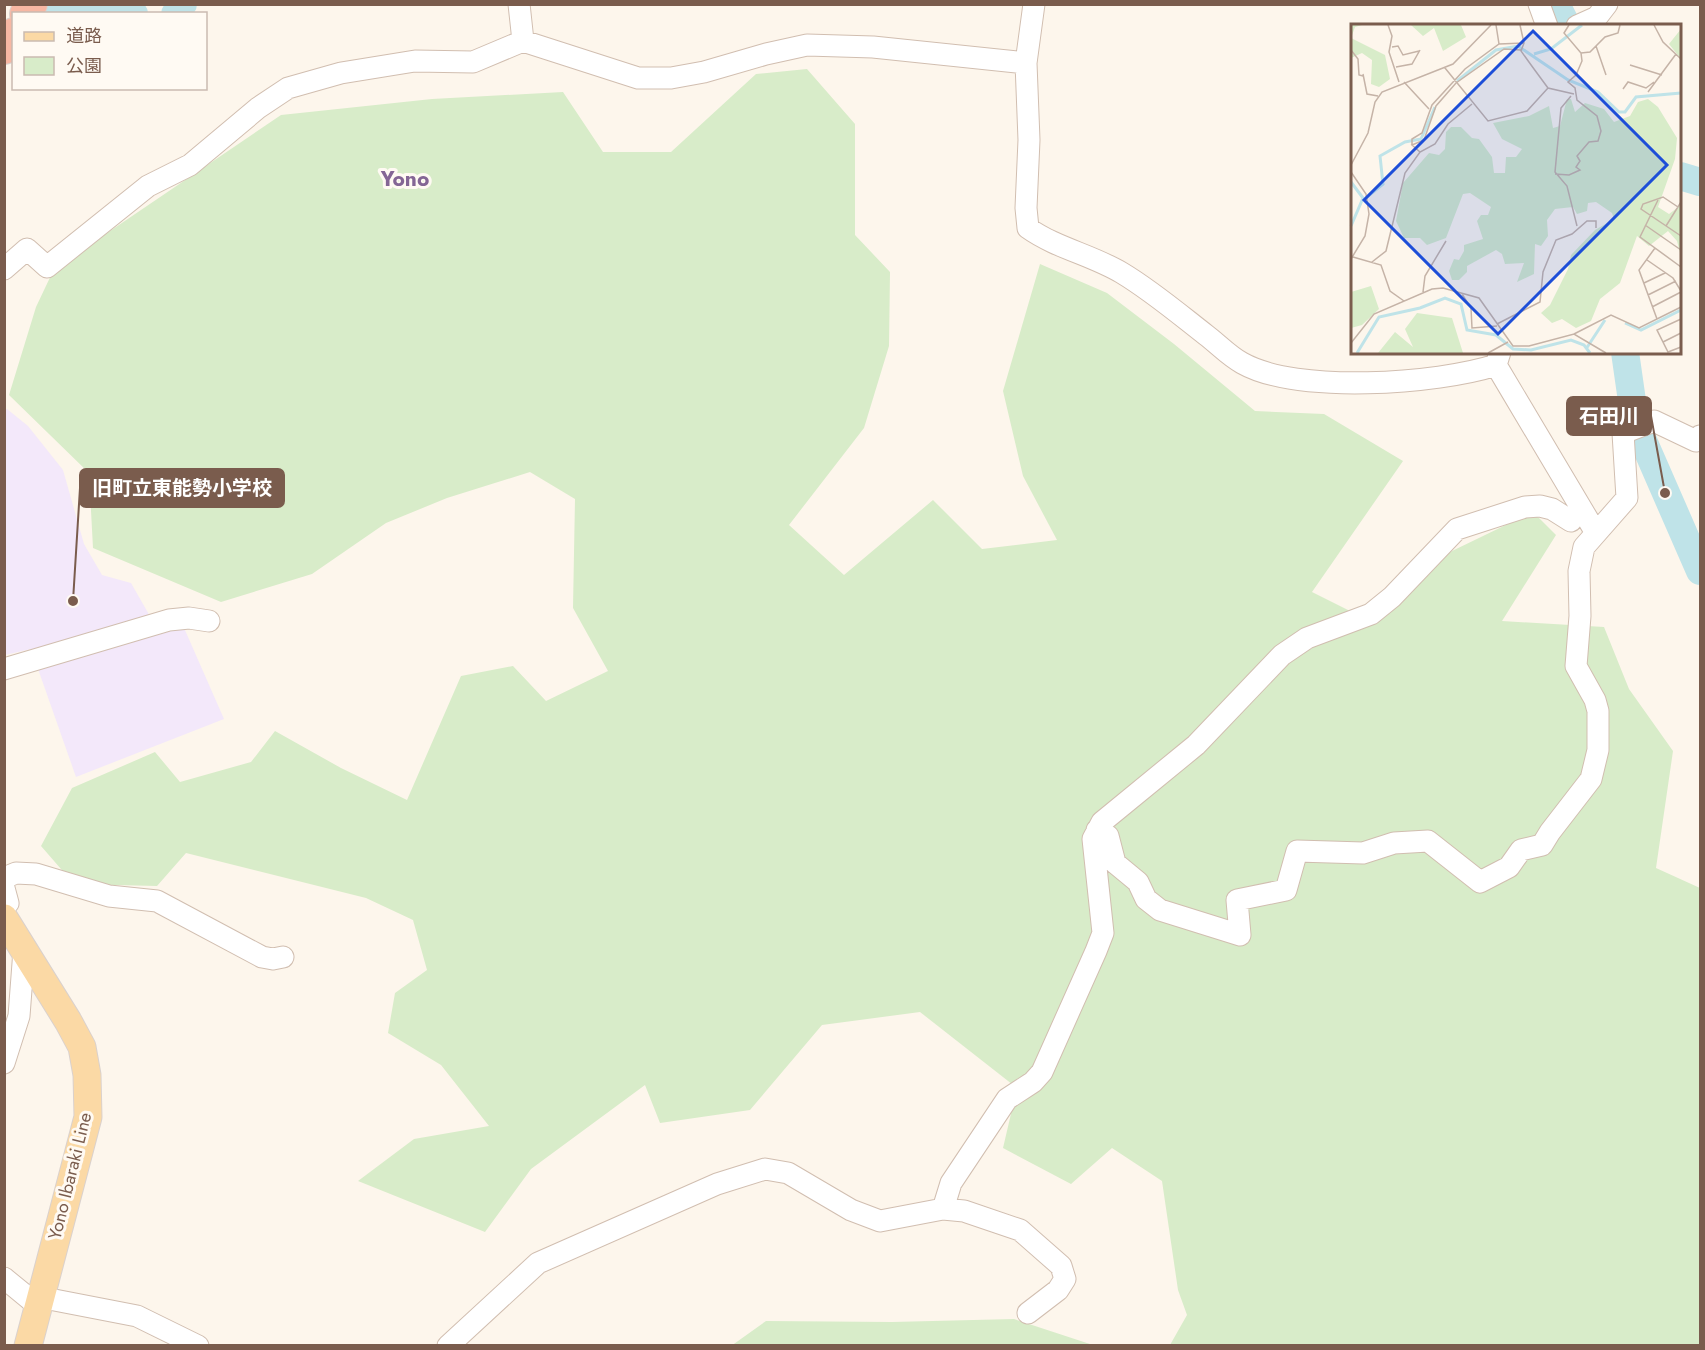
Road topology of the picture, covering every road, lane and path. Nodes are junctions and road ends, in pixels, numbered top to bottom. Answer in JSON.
{"nodes":[{"id":1,"x":519,"y":4,"type":"edge"},
{"id":2,"x":1034,"y":4,"type":"edge"},
{"id":3,"x":1539,"y":4,"type":"edge"},
{"id":4,"x":1597,"y":9,"type":"edge"},
{"id":5,"x":1546,"y":24,"type":"edge"},
{"id":6,"x":1579,"y":24,"type":"edge"},
{"id":7,"x":523,"y":40,"type":"junction"},
{"id":8,"x":1026,"y":63,"type":"junction"},
{"id":9,"x":4,"y":269,"type":"edge"},
{"id":10,"x":1498,"y":358,"type":"edge"},
{"id":11,"x":1701,"y":436,"type":"edge"},
{"id":12,"x":1571,"y":521,"type":"dead end"},
{"id":13,"x":1596,"y":533,"type":"junction"},
{"id":14,"x":209,"y":621,"type":"dead end"},
{"id":15,"x":4,"y":669,"type":"edge"},
{"id":16,"x":1097,"y":830,"type":"junction"},
{"id":17,"x":4,"y":878,"type":"edge"},
{"id":18,"x":4,"y":888,"type":"edge"},
{"id":19,"x":4,"y":906,"type":"edge"},
{"id":20,"x":4,"y":918,"type":"edge"},
{"id":21,"x":24,"y":951,"type":"junction"},
{"id":22,"x":282,"y":957,"type":"dead end"},
{"id":23,"x":4,"y":1063,"type":"edge"},
{"id":24,"x":943,"y":1209,"type":"junction"},
{"id":25,"x":4,"y":1278,"type":"edge"},
{"id":26,"x":38,"y":1301,"type":"junction"},
{"id":27,"x":1028,"y":1313,"type":"dead end"},
{"id":28,"x":28,"y":1346,"type":"edge"},
{"id":29,"x":198,"y":1346,"type":"edge"},
{"id":30,"x":448,"y":1346,"type":"edge"}],
"edges":[{"from":1,"to":7,"type":"street"},
{"from":2,"to":8,"type":"street"},
{"from":3,"to":5,"type":"street"},
{"from":4,"to":6,"type":"street"},
{"from":7,"to":8,"type":"street"},
{"from":7,"to":9,"type":"street"},
{"from":8,"to":10,"type":"street"},
{"from":10,"to":13,"type":"street"},
{"from":11,"to":13,"type":"street"},
{"from":12,"to":16,"type":"street"},
{"from":13,"to":16,"type":"street"},
{"from":14,"to":15,"type":"street"},
{"from":16,"to":24,"type":"street"},
{"from":17,"to":22,"type":"street"},
{"from":18,"to":19,"type":"street"},
{"from":20,"to":21,"type":"main road","name":"Yono Ibaraki Line"},
{"from":21,"to":23,"type":"street"},
{"from":21,"to":26,"type":"main road","name":"Yono Ibaraki Line"},
{"from":24,"to":27,"type":"street"},
{"from":24,"to":30,"type":"street"},
{"from":25,"to":26,"type":"street"},
{"from":26,"to":28,"type":"main road","name":"Yono Ibaraki Line"},
{"from":26,"to":29,"type":"street"}]}
